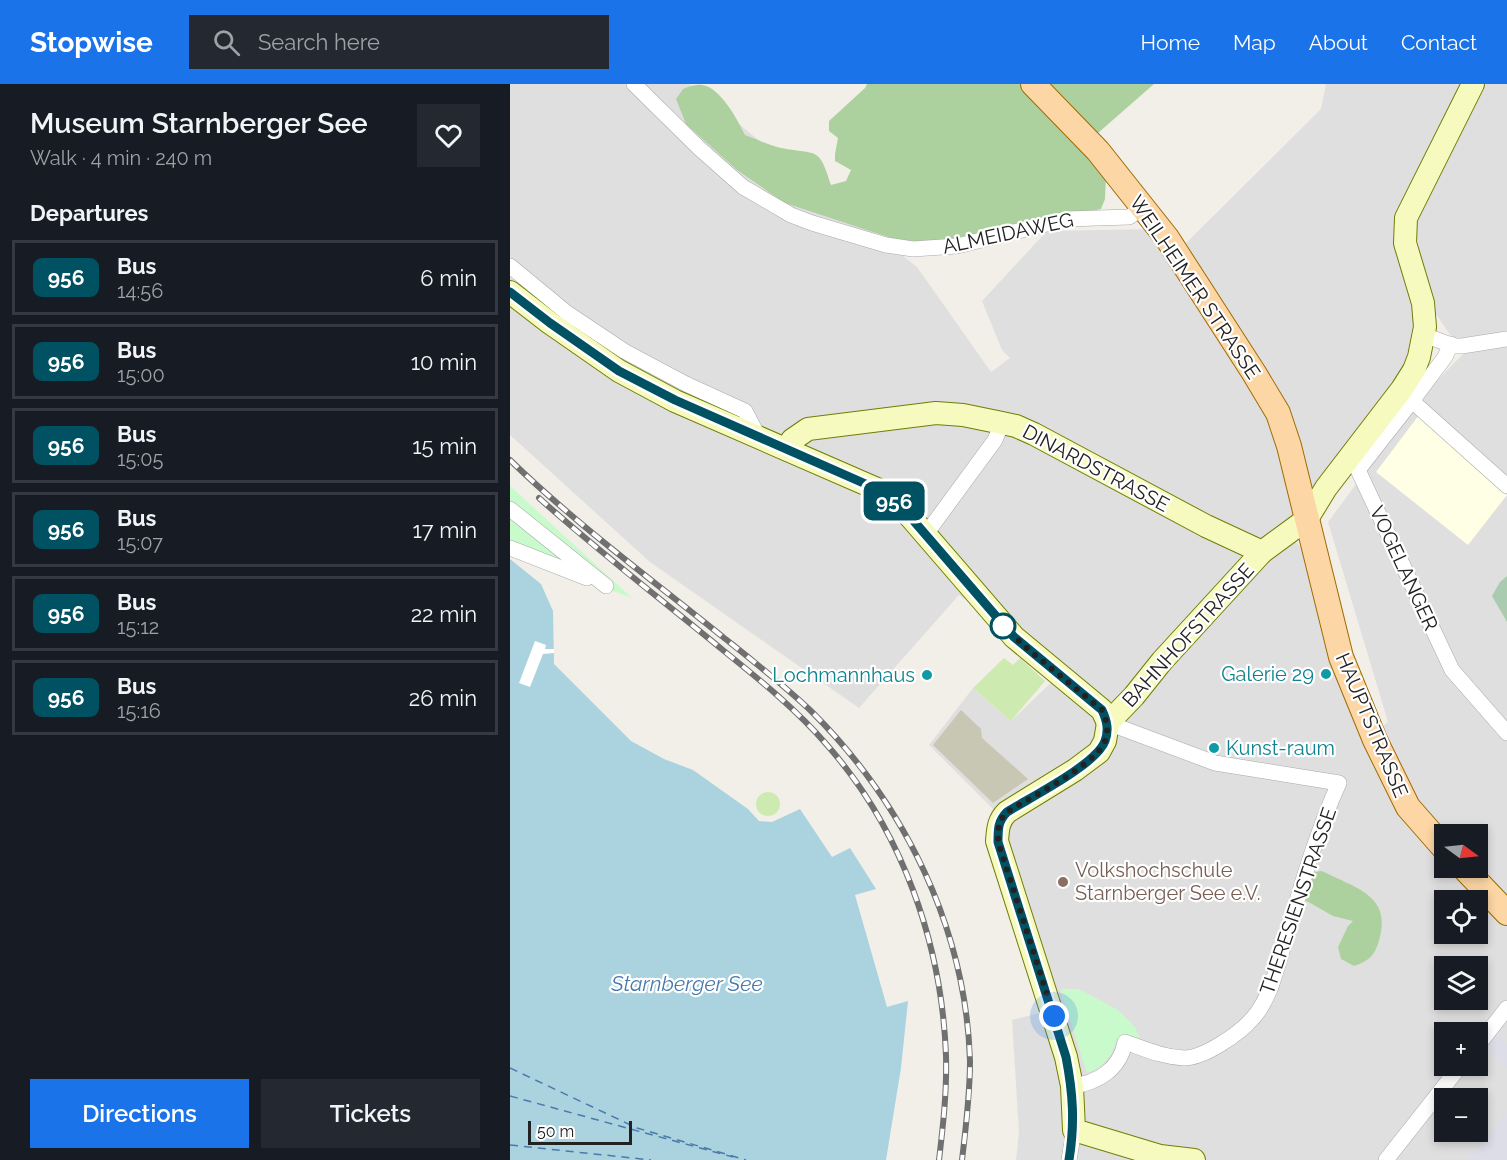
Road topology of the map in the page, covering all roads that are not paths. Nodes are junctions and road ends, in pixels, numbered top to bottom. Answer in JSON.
{"nodes":[{"id":1,"x":634,"y":84,"type":"edge"},
{"id":2,"x":1033,"y":84,"type":"edge"},
{"id":3,"x":1473,"y":84,"type":"edge"},
{"id":4,"x":1144,"y":207,"type":"junction"},
{"id":5,"x":510,"y":267,"type":"edge"},
{"id":6,"x":510,"y":292,"type":"edge"},
{"id":7,"x":1424,"y":335,"type":"junction"},
{"id":8,"x":1507,"y":339,"type":"edge"},
{"id":9,"x":1452,"y":344,"type":"junction"},
{"id":10,"x":1412,"y":401,"type":"junction"},
{"id":11,"x":1002,"y":423,"type":"junction"},
{"id":12,"x":759,"y":438,"type":"junction"},
{"id":13,"x":788,"y":450,"type":"junction"},
{"id":14,"x":1507,"y":486,"type":"edge"},
{"id":15,"x":510,"y":509,"type":"edge"},
{"id":16,"x":1307,"y":519,"type":"junction"},
{"id":17,"x":926,"y":534,"type":"junction"},
{"id":18,"x":510,"y":548,"type":"edge"},
{"id":19,"x":1262,"y":552,"type":"junction"},
{"id":20,"x":1108,"y":723,"type":"junction"},
{"id":21,"x":1507,"y":733,"type":"edge"},
{"id":22,"x":1434,"y":837,"type":"edge"},
{"id":23,"x":1474,"y":878,"type":"edge"},
{"id":24,"x":1507,"y":913,"type":"edge"},
{"id":25,"x":1507,"y":1008,"type":"edge"},
{"id":26,"x":1488,"y":1032,"type":"edge"},
{"id":27,"x":1452,"y":1076,"type":"edge"},
{"id":28,"x":1072,"y":1086,"type":"junction"},
{"id":29,"x":1074,"y":1130,"type":"junction"},
{"id":30,"x":1069,"y":1160,"type":"edge"},
{"id":31,"x":1194,"y":1160,"type":"edge"},
{"id":32,"x":1386,"y":1160,"type":"edge"}],
"edges":[{"from":1,"to":4,"type":"street","name":"ALMEIDAWEG"},
{"from":2,"to":4,"type":"main road","name":"WEILHEIMER STRASSE"},
{"from":3,"to":7,"type":"main road"},
{"from":4,"to":16,"type":"main road","name":"WEILHEIMER STRASSE"},
{"from":5,"to":12,"type":"street"},
{"from":6,"to":12,"type":"main road"},
{"from":7,"to":9,"type":"street"},
{"from":7,"to":16,"type":"main road"},
{"from":8,"to":9,"type":"street"},
{"from":9,"to":10,"type":"street"},
{"from":10,"to":14,"type":"street"},
{"from":10,"to":21,"type":"street","name":"VOGELANGER"},
{"from":11,"to":13,"type":"main road","name":"DINARDSTRASSE"},
{"from":11,"to":17,"type":"street"},
{"from":11,"to":19,"type":"main road","name":"DINARDSTRASSE"},
{"from":12,"to":13,"type":"main road"},
{"from":13,"to":17,"type":"main road"},
{"from":15,"to":18,"type":"street"},
{"from":16,"to":19,"type":"main road","name":"BAHNHOFSTRASSE"},
{"from":16,"to":22,"type":"main road","name":"HAUPTSTRASSE"},
{"from":17,"to":20,"type":"main road"},
{"from":19,"to":20,"type":"main road","name":"BAHNHOFSTRASSE"},
{"from":20,"to":28,"type":"main road","name":"BAHNHOFSTRASSE"},
{"from":20,"to":28,"type":"street","name":"THERESIENSTRASSE"},
{"from":23,"to":24,"type":"main road"},
{"from":25,"to":26,"type":"street"},
{"from":27,"to":32,"type":"street"},
{"from":28,"to":29,"type":"main road"},
{"from":29,"to":30,"type":"street"},
{"from":29,"to":31,"type":"main road"}]}
